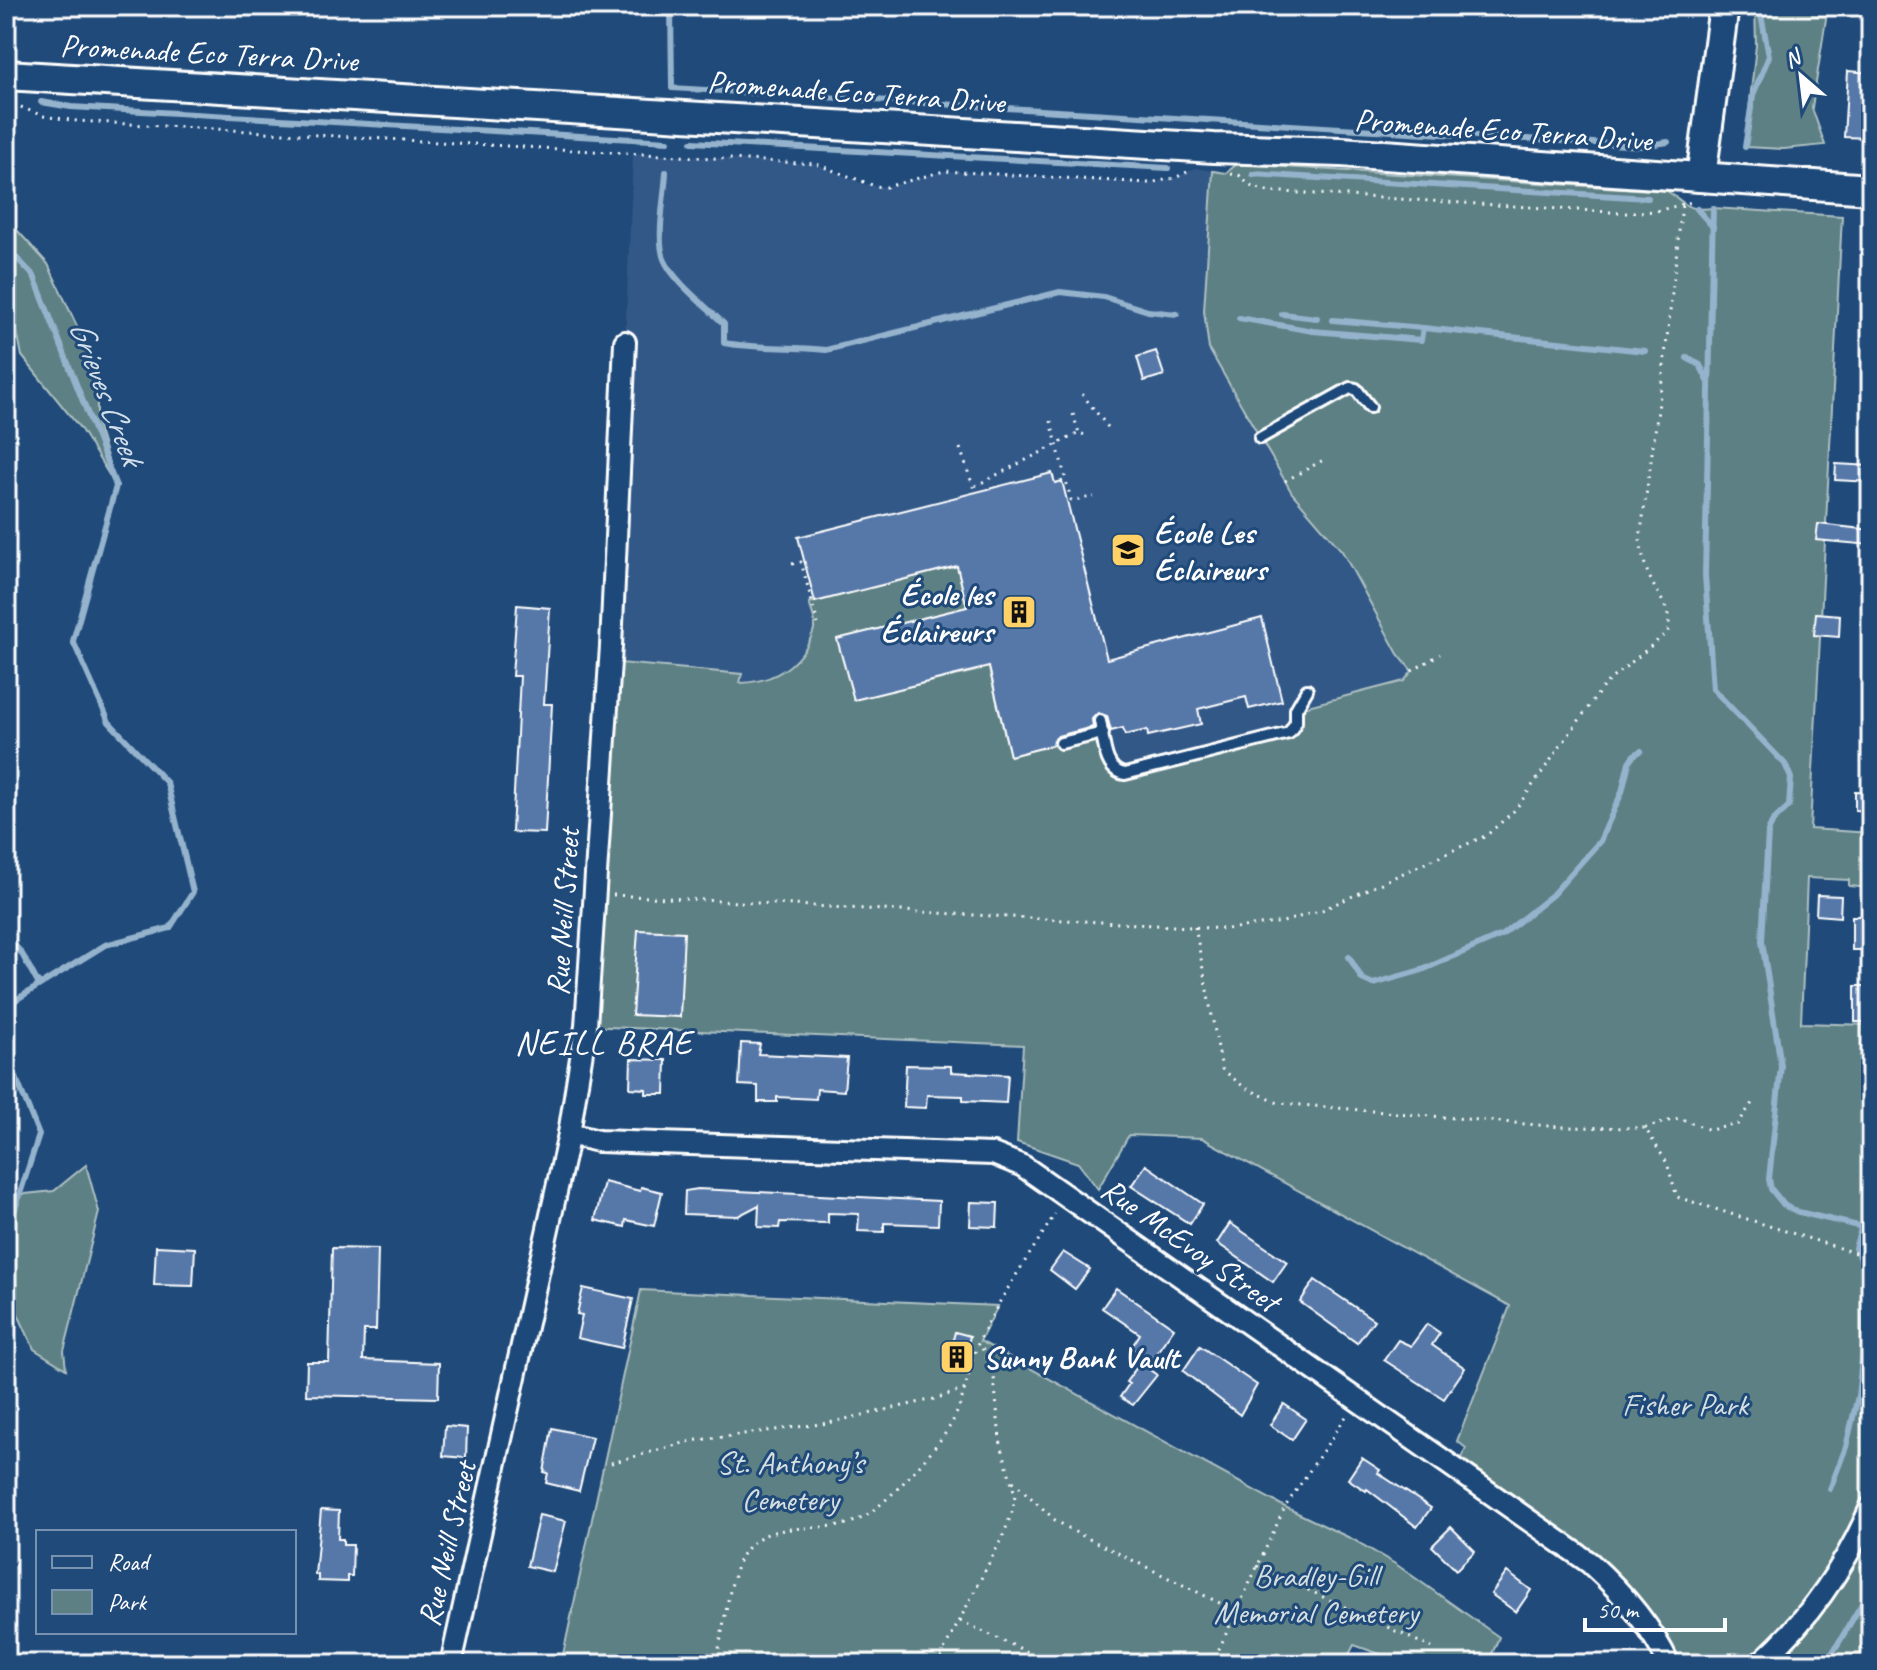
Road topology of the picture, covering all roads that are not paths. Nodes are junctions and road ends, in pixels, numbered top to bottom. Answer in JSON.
{"nodes":[{"id":1,"x":1724,"y":6,"type":"edge"},
{"id":2,"x":6,"y":75,"type":"edge"},
{"id":3,"x":1700,"y":188,"type":"junction"},
{"id":4,"x":1871,"y":189,"type":"edge"},
{"id":5,"x":625,"y":342,"type":"dead end"},
{"id":6,"x":1370,"y":407,"type":"dead end"},
{"id":7,"x":1260,"y":438,"type":"dead end"},
{"id":8,"x":1307,"y":690,"type":"dead end"},
{"id":9,"x":1100,"y":721,"type":"dead end"},
{"id":10,"x":1103,"y":733,"type":"junction"},
{"id":11,"x":1061,"y":743,"type":"dead end"},
{"id":12,"x":569,"y":1134,"type":"junction"},
{"id":13,"x":1871,"y":1507,"type":"edge"},
{"id":14,"x":451,"y":1664,"type":"edge"},
{"id":15,"x":1669,"y":1664,"type":"edge"},
{"id":16,"x":1759,"y":1664,"type":"edge"}],
"edges":[{"from":1,"to":3,"type":"street"},
{"from":2,"to":3,"type":"street","name":"Promenade Eco Terra Drive"},
{"from":3,"to":4,"type":"street","name":"Promenade Eco Terra Drive"},
{"from":5,"to":12,"type":"street","name":"Rue Neill Street"},
{"from":6,"to":7,"type":"lane"},
{"from":8,"to":10,"type":"lane"},
{"from":9,"to":10,"type":"lane"},
{"from":10,"to":11,"type":"lane"},
{"from":12,"to":14,"type":"street","name":"Rue Neill Street"},
{"from":12,"to":15,"type":"street","name":"Rue McEvoy Street"},
{"from":13,"to":16,"type":"street"}]}
